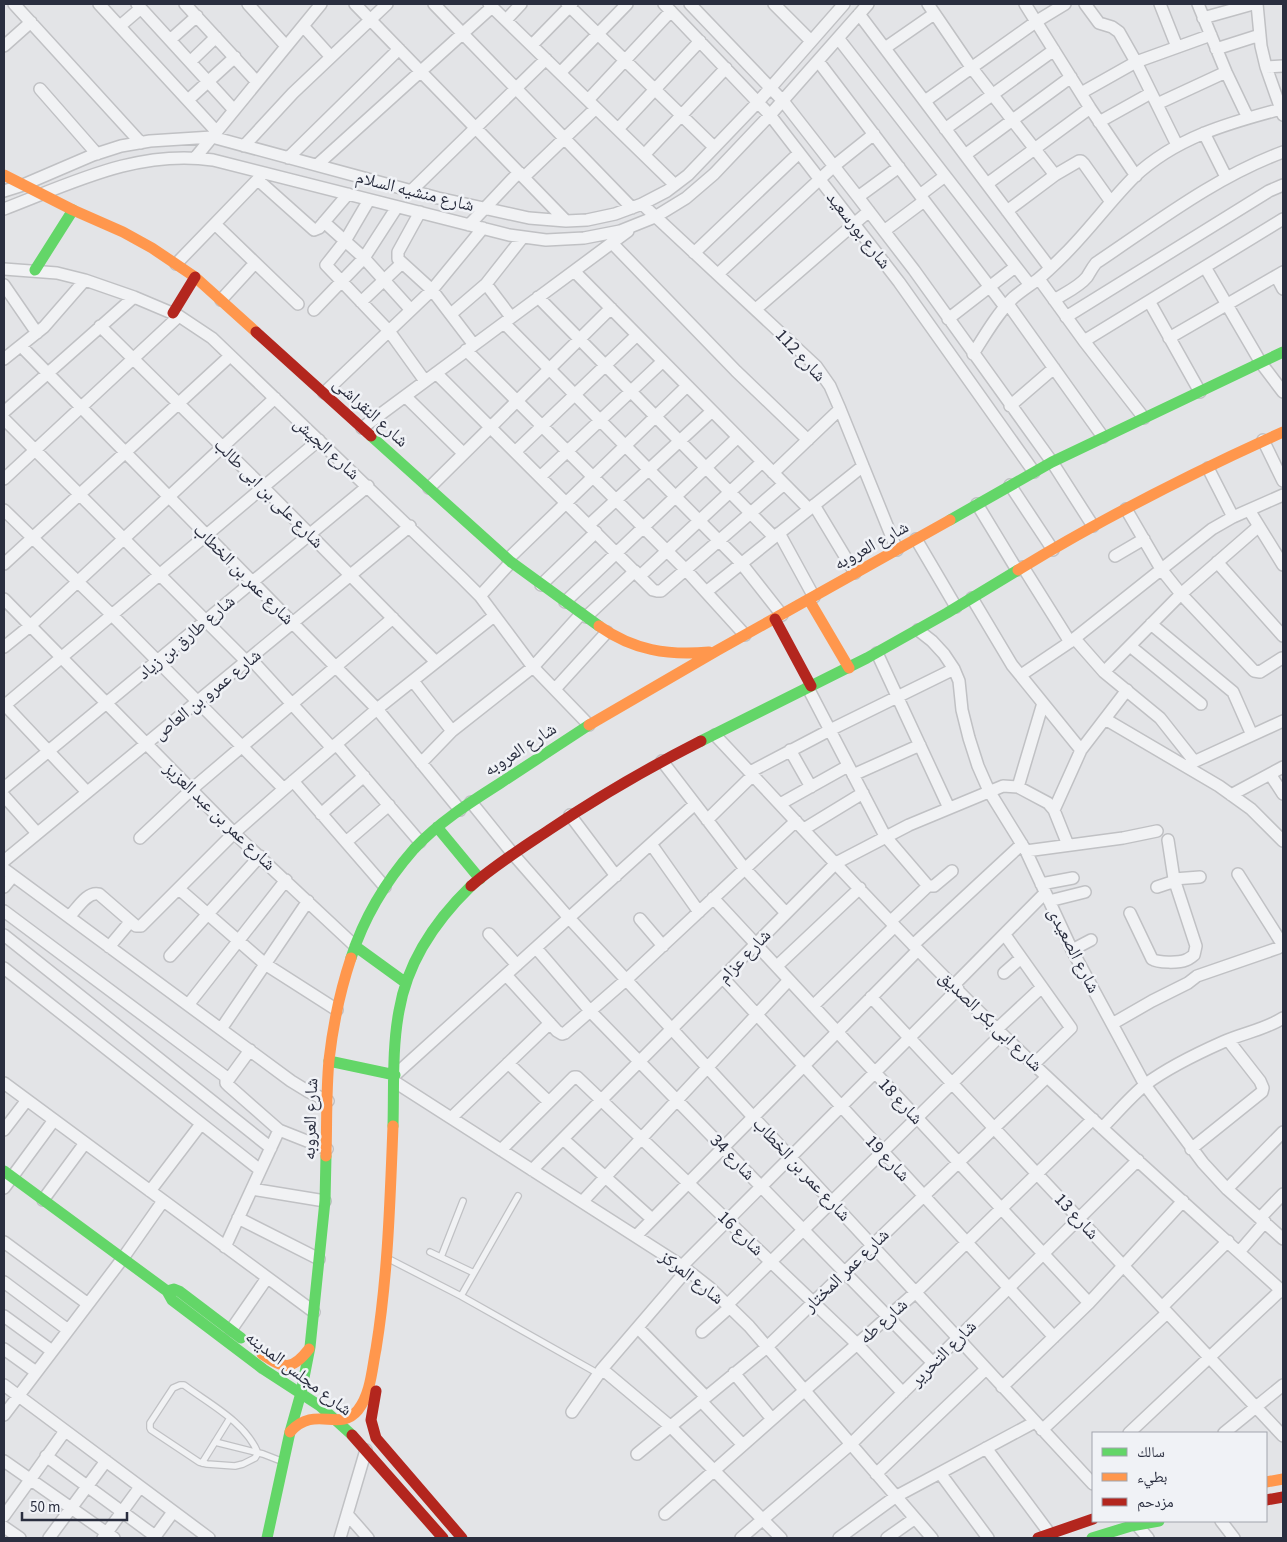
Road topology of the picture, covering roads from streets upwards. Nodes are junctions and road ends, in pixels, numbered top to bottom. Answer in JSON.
{"nodes":[{"id":1,"x":14,"y":4,"type":"edge"},
{"id":2,"x":99,"y":4,"type":"edge"},
{"id":3,"x":185,"y":4,"type":"edge"},
{"id":4,"x":248,"y":4,"type":"edge"},
{"id":5,"x":355,"y":4,"type":"edge"},
{"id":6,"x":387,"y":4,"type":"edge"},
{"id":7,"x":434,"y":4,"type":"edge"},
{"id":8,"x":521,"y":4,"type":"edge"},
{"id":9,"x":627,"y":4,"type":"edge"},
{"id":10,"x":690,"y":4,"type":"edge"},
{"id":11,"x":774,"y":4,"type":"edge"},
{"id":12,"x":844,"y":4,"type":"edge"},
{"id":13,"x":1025,"y":4,"type":"edge"},
{"id":14,"x":1066,"y":4,"type":"edge"},
{"id":15,"x":1085,"y":4,"type":"edge"},
{"id":16,"x":1160,"y":4,"type":"edge"},
{"id":17,"x":1198,"y":4,"type":"edge"},
{"id":18,"x":1253,"y":4,"type":"edge"},
{"id":19,"x":1257,"y":4,"type":"edge"},
{"id":20,"x":139,"y":5,"type":"edge"},
{"id":21,"x":491,"y":5,"type":"edge"},
{"id":22,"x":569,"y":5,"type":"edge"},
{"id":23,"x":316,"y":6,"type":"edge"},
{"id":24,"x":668,"y":7,"type":"edge"},
{"id":25,"x":865,"y":7,"type":"edge"},
{"id":26,"x":931,"y":9,"type":"edge"},
{"id":27,"x":196,"y":16,"type":"junction"},
{"id":28,"x":1203,"y":18,"type":"junction"},
{"id":29,"x":370,"y":20,"type":"junction"},
{"id":30,"x":506,"y":20,"type":"junction"},
{"id":31,"x":1036,"y":21,"type":"junction"},
{"id":32,"x":31,"y":22,"type":"junction"},
{"id":33,"x":120,"y":26,"type":"junction"},
{"id":34,"x":303,"y":26,"type":"junction"},
{"id":35,"x":463,"y":34,"type":"junction"},
{"id":36,"x":598,"y":34,"type":"junction"},
{"id":37,"x":1211,"y":35,"type":"junction"},
{"id":38,"x":1260,"y":35,"type":"junction"},
{"id":39,"x":216,"y":37,"type":"junction"},
{"id":40,"x":838,"y":38,"type":"junction"},
{"id":41,"x":170,"y":40,"type":"junction"},
{"id":42,"x":700,"y":41,"type":"junction"},
{"id":43,"x":811,"y":41,"type":"junction"},
{"id":44,"x":532,"y":45,"type":"junction"},
{"id":45,"x":4,"y":46,"type":"edge"},
{"id":46,"x":286,"y":46,"type":"junction"},
{"id":47,"x":1177,"y":47,"type":"junction"},
{"id":48,"x":885,"y":48,"type":"junction"},
{"id":49,"x":399,"y":49,"type":"junction"},
{"id":50,"x":1216,"y":49,"type":"junction"},
{"id":51,"x":1054,"y":50,"type":"junction"},
{"id":52,"x":234,"y":57,"type":"junction"},
{"id":53,"x":331,"y":57,"type":"junction"},
{"id":54,"x":546,"y":59,"type":"junction"},
{"id":55,"x":625,"y":60,"type":"junction"},
{"id":56,"x":818,"y":61,"type":"junction"},
{"id":57,"x":190,"y":62,"type":"junction"},
{"id":58,"x":1136,"y":62,"type":"junction"},
{"id":59,"x":1283,"y":66,"type":"edge"},
{"id":60,"x":972,"y":67,"type":"junction"},
{"id":61,"x":1266,"y":67,"type":"junction"},
{"id":62,"x":726,"y":68,"type":"junction"},
{"id":63,"x":421,"y":71,"type":"junction"},
{"id":64,"x":1226,"y":72,"type":"junction"},
{"id":65,"x":560,"y":73,"type":"junction"},
{"id":66,"x":1071,"y":78,"type":"junction"},
{"id":67,"x":208,"y":82,"type":"junction"},
{"id":68,"x":257,"y":82,"type":"junction"},
{"id":69,"x":516,"y":88,"type":"junction"},
{"id":70,"x":770,"y":88,"type":"junction"},
{"id":71,"x":40,"y":89,"type":"dead end"},
{"id":72,"x":655,"y":89,"type":"junction"},
{"id":73,"x":1081,"y":93,"type":"junction"},
{"id":74,"x":1151,"y":93,"type":"junction"},
{"id":75,"x":993,"y":94,"type":"junction"},
{"id":76,"x":188,"y":100,"type":"junction"},
{"id":77,"x":783,"y":101,"type":"junction"},
{"id":78,"x":925,"y":101,"type":"junction"},
{"id":79,"x":758,"y":102,"type":"junction"},
{"id":80,"x":592,"y":104,"type":"junction"},
{"id":81,"x":1157,"y":104,"type":"junction"},
{"id":82,"x":1090,"y":108,"type":"junction"},
{"id":83,"x":234,"y":110,"type":"junction"},
{"id":84,"x":1282,"y":112,"type":"edge"},
{"id":85,"x":681,"y":115,"type":"junction"},
{"id":86,"x":770,"y":115,"type":"junction"},
{"id":87,"x":1248,"y":118,"type":"junction"},
{"id":88,"x":1013,"y":120,"type":"junction"},
{"id":89,"x":1100,"y":122,"type":"junction"},
{"id":90,"x":476,"y":128,"type":"junction"},
{"id":91,"x":618,"y":129,"type":"junction"},
{"id":92,"x":945,"y":129,"type":"junction"},
{"id":93,"x":1204,"y":133,"type":"junction"},
{"id":94,"x":214,"y":134,"type":"junction"},
{"id":95,"x":874,"y":134,"type":"junction"},
{"id":96,"x":564,"y":138,"type":"junction"},
{"id":97,"x":141,"y":143,"type":"junction"},
{"id":98,"x":1177,"y":145,"type":"junction"},
{"id":99,"x":244,"y":146,"type":"junction"},
{"id":100,"x":714,"y":147,"type":"junction"},
{"id":101,"x":1035,"y":148,"type":"junction"},
{"id":102,"x":799,"y":152,"type":"junction"},
{"id":103,"x":1283,"y":152,"type":"edge"},
{"id":104,"x":97,"y":154,"type":"junction"},
{"id":105,"x":644,"y":155,"type":"junction"},
{"id":106,"x":965,"y":155,"type":"junction"},
{"id":107,"x":195,"y":158,"type":"junction"},
{"id":108,"x":288,"y":158,"type":"junction"},
{"id":109,"x":317,"y":165,"type":"junction"},
{"id":110,"x":834,"y":166,"type":"junction"},
{"id":111,"x":899,"y":167,"type":"junction"},
{"id":112,"x":4,"y":175,"type":"edge"},
{"id":113,"x":521,"y":175,"type":"junction"},
{"id":114,"x":1055,"y":175,"type":"junction"},
{"id":115,"x":261,"y":176,"type":"junction"},
{"id":116,"x":946,"y":176,"type":"junction"},
{"id":117,"x":1136,"y":176,"type":"junction"},
{"id":118,"x":1226,"y":177,"type":"junction"},
{"id":119,"x":819,"y":179,"type":"junction"},
{"id":120,"x":987,"y":184,"type":"junction"},
{"id":121,"x":23,"y":185,"type":"junction"},
{"id":122,"x":675,"y":185,"type":"junction"},
{"id":123,"x":1283,"y":185,"type":"edge"},
{"id":124,"x":411,"y":190,"type":"junction"},
{"id":125,"x":4,"y":192,"type":"edge"},
{"id":126,"x":348,"y":194,"type":"junction"},
{"id":127,"x":41,"y":195,"type":"junction"},
{"id":128,"x":858,"y":198,"type":"junction"},
{"id":129,"x":922,"y":198,"type":"junction"},
{"id":130,"x":369,"y":200,"type":"junction"},
{"id":131,"x":1111,"y":202,"type":"junction"},
{"id":132,"x":637,"y":206,"type":"junction"},
{"id":133,"x":398,"y":207,"type":"junction"},
{"id":134,"x":484,"y":208,"type":"junction"},
{"id":135,"x":4,"y":209,"type":"edge"},
{"id":136,"x":73,"y":210,"type":"junction"},
{"id":137,"x":868,"y":211,"type":"junction"},
{"id":138,"x":1008,"y":211,"type":"junction"},
{"id":139,"x":420,"y":212,"type":"junction"},
{"id":140,"x":655,"y":217,"type":"junction"},
{"id":141,"x":1283,"y":219,"type":"edge"},
{"id":142,"x":566,"y":221,"type":"junction"},
{"id":143,"x":324,"y":222,"type":"junction"},
{"id":144,"x":214,"y":224,"type":"junction"},
{"id":145,"x":638,"y":224,"type":"junction"},
{"id":146,"x":854,"y":224,"type":"junction"},
{"id":147,"x":469,"y":225,"type":"junction"},
{"id":148,"x":483,"y":228,"type":"junction"},
{"id":149,"x":884,"y":231,"type":"junction"},
{"id":150,"x":523,"y":237,"type":"junction"},
{"id":151,"x":345,"y":241,"type":"junction"},
{"id":152,"x":612,"y":243,"type":"junction"},
{"id":153,"x":694,"y":253,"type":"junction"},
{"id":154,"x":364,"y":258,"type":"junction"},
{"id":155,"x":255,"y":263,"type":"junction"},
{"id":156,"x":402,"y":263,"type":"junction"},
{"id":157,"x":176,"y":264,"type":"junction"},
{"id":158,"x":1016,"y":267,"type":"junction"},
{"id":159,"x":1204,"y":267,"type":"junction"},
{"id":160,"x":1050,"y":268,"type":"junction"},
{"id":161,"x":4,"y":269,"type":"edge"},
{"id":162,"x":35,"y":270,"type":"junction"},
{"id":163,"x":914,"y":270,"type":"junction"},
{"id":164,"x":574,"y":271,"type":"junction"},
{"id":165,"x":718,"y":274,"type":"junction"},
{"id":166,"x":1280,"y":274,"type":"edge"},
{"id":167,"x":195,"y":278,"type":"junction"},
{"id":168,"x":85,"y":280,"type":"junction"},
{"id":169,"x":384,"y":280,"type":"junction"},
{"id":170,"x":341,"y":282,"type":"junction"},
{"id":171,"x":898,"y":282,"type":"junction"},
{"id":172,"x":922,"y":282,"type":"junction"},
{"id":173,"x":1034,"y":282,"type":"junction"},
{"id":174,"x":486,"y":284,"type":"junction"},
{"id":175,"x":4,"y":285,"type":"edge"},
{"id":176,"x":990,"y":287,"type":"junction"},
{"id":177,"x":1283,"y":289,"type":"edge"},
{"id":178,"x":432,"y":290,"type":"junction"},
{"id":179,"x":907,"y":294,"type":"junction"},
{"id":180,"x":134,"y":297,"type":"junction"},
{"id":181,"x":538,"y":298,"type":"junction"},
{"id":182,"x":221,"y":300,"type":"junction"},
{"id":183,"x":1054,"y":300,"type":"junction"},
{"id":184,"x":1148,"y":301,"type":"junction"},
{"id":185,"x":361,"y":302,"type":"junction"},
{"id":186,"x":298,"y":304,"type":"dead end"},
{"id":187,"x":1006,"y":305,"type":"junction"},
{"id":188,"x":1227,"y":305,"type":"junction"},
{"id":189,"x":611,"y":308,"type":"junction"},
{"id":190,"x":756,"y":309,"type":"junction"},
{"id":191,"x":314,"y":310,"type":"dead end"},
{"id":192,"x":411,"y":310,"type":"junction"},
{"id":193,"x":451,"y":314,"type":"junction"},
{"id":194,"x":176,"y":315,"type":"junction"},
{"id":195,"x":1066,"y":317,"type":"junction"},
{"id":196,"x":948,"y":319,"type":"junction"},
{"id":197,"x":508,"y":320,"type":"junction"},
{"id":198,"x":100,"y":326,"type":"junction"},
{"id":199,"x":390,"y":331,"type":"junction"},
{"id":200,"x":37,"y":333,"type":"junction"},
{"id":201,"x":637,"y":335,"type":"junction"},
{"id":202,"x":1169,"y":338,"type":"junction"},
{"id":203,"x":580,"y":339,"type":"junction"},
{"id":204,"x":1084,"y":341,"type":"junction"},
{"id":205,"x":21,"y":346,"type":"junction"},
{"id":206,"x":470,"y":348,"type":"junction"},
{"id":207,"x":1283,"y":352,"type":"edge"},
{"id":208,"x":973,"y":354,"type":"junction"},
{"id":209,"x":230,"y":356,"type":"junction"},
{"id":210,"x":4,"y":359,"type":"edge"},
{"id":211,"x":134,"y":359,"type":"junction"},
{"id":212,"x":663,"y":361,"type":"junction"},
{"id":213,"x":1261,"y":363,"type":"junction"},
{"id":214,"x":605,"y":365,"type":"junction"},
{"id":215,"x":982,"y":366,"type":"junction"},
{"id":216,"x":549,"y":368,"type":"junction"},
{"id":217,"x":1054,"y":368,"type":"junction"},
{"id":218,"x":48,"y":372,"type":"junction"},
{"id":219,"x":436,"y":373,"type":"junction"},
{"id":220,"x":966,"y":378,"type":"junction"},
{"id":221,"x":425,"y":382,"type":"junction"},
{"id":222,"x":687,"y":386,"type":"junction"},
{"id":223,"x":631,"y":392,"type":"junction"},
{"id":224,"x":1200,"y":392,"type":"junction"},
{"id":225,"x":1283,"y":392,"type":"edge"},
{"id":226,"x":324,"y":393,"type":"junction"},
{"id":227,"x":575,"y":395,"type":"junction"},
{"id":228,"x":405,"y":396,"type":"junction"},
{"id":229,"x":275,"y":398,"type":"junction"},
{"id":230,"x":516,"y":400,"type":"junction"},
{"id":231,"x":179,"y":404,"type":"junction"},
{"id":232,"x":1010,"y":406,"type":"junction"},
{"id":233,"x":81,"y":407,"type":"junction"},
{"id":234,"x":840,"y":409,"type":"junction"},
{"id":235,"x":712,"y":411,"type":"junction"},
{"id":236,"x":4,"y":412,"type":"edge"},
{"id":237,"x":656,"y":416,"type":"junction"},
{"id":238,"x":1144,"y":418,"type":"junction"},
{"id":239,"x":4,"y":419,"type":"edge"},
{"id":240,"x":600,"y":420,"type":"junction"},
{"id":241,"x":490,"y":426,"type":"junction"},
{"id":242,"x":542,"y":426,"type":"junction"},
{"id":243,"x":362,"y":428,"type":"junction"},
{"id":244,"x":1283,"y":432,"type":"edge"},
{"id":245,"x":738,"y":437,"type":"junction"},
{"id":246,"x":1103,"y":437,"type":"junction"},
{"id":247,"x":319,"y":440,"type":"junction"},
{"id":248,"x":808,"y":440,"type":"junction"},
{"id":249,"x":1263,"y":440,"type":"junction"},
{"id":250,"x":680,"y":441,"type":"junction"},
{"id":251,"x":625,"y":446,"type":"junction"},
{"id":252,"x":223,"y":447,"type":"junction"},
{"id":253,"x":35,"y":450,"type":"junction"},
{"id":254,"x":568,"y":451,"type":"junction"},
{"id":255,"x":515,"y":452,"type":"junction"},
{"id":256,"x":125,"y":453,"type":"junction"},
{"id":257,"x":463,"y":453,"type":"junction"},
{"id":258,"x":762,"y":462,"type":"junction"},
{"id":259,"x":1052,"y":462,"type":"junction"},
{"id":260,"x":863,"y":466,"type":"junction"},
{"id":261,"x":706,"y":468,"type":"junction"},
{"id":262,"x":1208,"y":468,"type":"junction"},
{"id":263,"x":649,"y":470,"type":"junction"},
{"id":264,"x":1034,"y":472,"type":"junction"},
{"id":265,"x":773,"y":473,"type":"junction"},
{"id":266,"x":540,"y":477,"type":"junction"},
{"id":267,"x":593,"y":477,"type":"junction"},
{"id":268,"x":4,"y":479,"type":"edge"},
{"id":269,"x":1283,"y":481,"type":"edge"},
{"id":270,"x":784,"y":484,"type":"junction"},
{"id":271,"x":1010,"y":485,"type":"junction"},
{"id":272,"x":368,"y":486,"type":"junction"},
{"id":273,"x":264,"y":488,"type":"junction"},
{"id":274,"x":428,"y":488,"type":"junction"},
{"id":275,"x":730,"y":492,"type":"junction"},
{"id":276,"x":80,"y":495,"type":"junction"},
{"id":277,"x":1283,"y":495,"type":"edge"},
{"id":278,"x":676,"y":496,"type":"junction"},
{"id":279,"x":168,"y":497,"type":"junction"},
{"id":280,"x":616,"y":500,"type":"junction"},
{"id":281,"x":566,"y":503,"type":"junction"},
{"id":282,"x":977,"y":504,"type":"junction"},
{"id":283,"x":812,"y":507,"type":"junction"},
{"id":284,"x":1126,"y":509,"type":"junction"},
{"id":285,"x":4,"y":510,"type":"edge"},
{"id":286,"x":1249,"y":510,"type":"junction"},
{"id":287,"x":751,"y":513,"type":"junction"},
{"id":288,"x":1233,"y":517,"type":"junction"},
{"id":289,"x":699,"y":520,"type":"junction"},
{"id":290,"x":410,"y":526,"type":"junction"},
{"id":291,"x":1093,"y":526,"type":"junction"},
{"id":292,"x":1259,"y":526,"type":"junction"},
{"id":293,"x":643,"y":527,"type":"junction"},
{"id":294,"x":592,"y":528,"type":"junction"},
{"id":295,"x":310,"y":534,"type":"junction"},
{"id":296,"x":776,"y":535,"type":"junction"},
{"id":297,"x":206,"y":536,"type":"junction"},
{"id":298,"x":33,"y":537,"type":"junction"},
{"id":299,"x":124,"y":539,"type":"junction"},
{"id":300,"x":916,"y":539,"type":"junction"},
{"id":301,"x":1144,"y":539,"type":"junction"},
{"id":302,"x":719,"y":541,"type":"junction"},
{"id":303,"x":897,"y":550,"type":"junction"},
{"id":304,"x":1052,"y":550,"type":"junction"},
{"id":305,"x":667,"y":551,"type":"junction"},
{"id":306,"x":616,"y":553,"type":"junction"},
{"id":307,"x":1115,"y":556,"type":"dead end"},
{"id":308,"x":510,"y":561,"type":"junction"},
{"id":309,"x":1217,"y":562,"type":"junction"},
{"id":310,"x":742,"y":563,"type":"junction"},
{"id":311,"x":4,"y":564,"type":"edge"},
{"id":312,"x":1283,"y":565,"type":"edge"},
{"id":313,"x":1020,"y":568,"type":"junction"},
{"id":314,"x":1161,"y":569,"type":"junction"},
{"id":315,"x":686,"y":570,"type":"junction"},
{"id":316,"x":855,"y":573,"type":"junction"},
{"id":317,"x":637,"y":574,"type":"junction"},
{"id":318,"x":160,"y":575,"type":"junction"},
{"id":319,"x":351,"y":576,"type":"junction"},
{"id":320,"x":78,"y":582,"type":"junction"},
{"id":321,"x":252,"y":582,"type":"junction"},
{"id":322,"x":541,"y":585,"type":"junction"},
{"id":323,"x":706,"y":592,"type":"junction"},
{"id":324,"x":1181,"y":594,"type":"junction"},
{"id":325,"x":480,"y":596,"type":"junction"},
{"id":326,"x":811,"y":598,"type":"junction"},
{"id":327,"x":972,"y":598,"type":"junction"},
{"id":328,"x":4,"y":599,"type":"edge"},
{"id":329,"x":565,"y":602,"type":"junction"},
{"id":330,"x":956,"y":607,"type":"junction"},
{"id":331,"x":112,"y":615,"type":"junction"},
{"id":332,"x":494,"y":616,"type":"junction"},
{"id":333,"x":583,"y":616,"type":"junction"},
{"id":334,"x":778,"y":617,"type":"junction"},
{"id":335,"x":393,"y":618,"type":"junction"},
{"id":336,"x":206,"y":621,"type":"junction"},
{"id":337,"x":293,"y":623,"type":"junction"},
{"id":338,"x":1151,"y":624,"type":"junction"},
{"id":339,"x":30,"y":626,"type":"junction"},
{"id":340,"x":918,"y":630,"type":"junction"},
{"id":341,"x":607,"y":632,"type":"junction"},
{"id":342,"x":745,"y":635,"type":"junction"},
{"id":343,"x":1283,"y":636,"type":"edge"},
{"id":344,"x":1073,"y":641,"type":"junction"},
{"id":345,"x":1130,"y":646,"type":"junction"},
{"id":346,"x":4,"y":647,"type":"edge"},
{"id":347,"x":718,"y":650,"type":"junction"},
{"id":348,"x":877,"y":653,"type":"junction"},
{"id":349,"x":61,"y":658,"type":"junction"},
{"id":350,"x":1282,"y":658,"type":"edge"},
{"id":351,"x":248,"y":660,"type":"junction"},
{"id":352,"x":157,"y":661,"type":"junction"},
{"id":353,"x":436,"y":662,"type":"junction"},
{"id":354,"x":336,"y":667,"type":"junction"},
{"id":355,"x":533,"y":667,"type":"junction"},
{"id":356,"x":848,"y":668,"type":"junction"},
{"id":357,"x":954,"y":669,"type":"junction"},
{"id":358,"x":1104,"y":672,"type":"junction"},
{"id":359,"x":1021,"y":675,"type":"junction"},
{"id":360,"x":413,"y":681,"type":"junction"},
{"id":361,"x":809,"y":687,"type":"junction"},
{"id":362,"x":555,"y":689,"type":"junction"},
{"id":363,"x":1127,"y":690,"type":"junction"},
{"id":364,"x":897,"y":696,"type":"junction"},
{"id":365,"x":198,"y":701,"type":"junction"},
{"id":366,"x":106,"y":703,"type":"junction"},
{"id":367,"x":1043,"y":703,"type":"junction"},
{"id":368,"x":292,"y":704,"type":"junction"},
{"id":369,"x":1201,"y":704,"type":"dead end"},
{"id":370,"x":4,"y":705,"type":"edge"},
{"id":371,"x":377,"y":709,"type":"junction"},
{"id":372,"x":1105,"y":719,"type":"junction"},
{"id":373,"x":1283,"y":721,"type":"edge"},
{"id":374,"x":589,"y":725,"type":"junction"},
{"id":375,"x":830,"y":730,"type":"junction"},
{"id":376,"x":452,"y":731,"type":"junction"},
{"id":377,"x":715,"y":735,"type":"junction"},
{"id":378,"x":1252,"y":735,"type":"junction"},
{"id":379,"x":146,"y":744,"type":"junction"},
{"id":380,"x":920,"y":745,"type":"junction"},
{"id":381,"x":334,"y":746,"type":"junction"},
{"id":382,"x":242,"y":747,"type":"junction"},
{"id":383,"x":790,"y":750,"type":"junction"},
{"id":384,"x":1081,"y":750,"type":"junction"},
{"id":385,"x":48,"y":751,"type":"junction"},
{"id":386,"x":662,"y":762,"type":"junction"},
{"id":387,"x":421,"y":763,"type":"junction"},
{"id":388,"x":1189,"y":764,"type":"junction"},
{"id":389,"x":1283,"y":767,"type":"edge"},
{"id":390,"x":851,"y":770,"type":"junction"},
{"id":391,"x":751,"y":773,"type":"junction"},
{"id":392,"x":1270,"y":774,"type":"junction"},
{"id":393,"x":364,"y":776,"type":"junction"},
{"id":394,"x":289,"y":785,"type":"junction"},
{"id":395,"x":811,"y":787,"type":"junction"},
{"id":396,"x":1018,"y":787,"type":"junction"},
{"id":397,"x":4,"y":788,"type":"edge"},
{"id":398,"x":192,"y":789,"type":"junction"},
{"id":399,"x":989,"y":791,"type":"junction"},
{"id":400,"x":87,"y":792,"type":"junction"},
{"id":401,"x":863,"y":793,"type":"junction"},
{"id":402,"x":1283,"y":794,"type":"edge"},
{"id":403,"x":1231,"y":795,"type":"junction"},
{"id":404,"x":4,"y":796,"type":"edge"},
{"id":405,"x":471,"y":802,"type":"junction"},
{"id":406,"x":695,"y":804,"type":"junction"},
{"id":407,"x":780,"y":804,"type":"junction"},
{"id":408,"x":389,"y":805,"type":"junction"},
{"id":409,"x":949,"y":808,"type":"junction"},
{"id":410,"x":460,"y":810,"type":"junction"},
{"id":411,"x":1054,"y":810,"type":"junction"},
{"id":412,"x":322,"y":814,"type":"junction"},
{"id":413,"x":570,"y":815,"type":"junction"},
{"id":414,"x":707,"y":820,"type":"junction"},
{"id":415,"x":800,"y":825,"type":"junction"},
{"id":416,"x":437,"y":826,"type":"junction"},
{"id":417,"x":1157,"y":831,"type":"dead end"},
{"id":418,"x":37,"y":833,"type":"junction"},
{"id":419,"x":234,"y":833,"type":"junction"},
{"id":420,"x":885,"y":836,"type":"junction"},
{"id":421,"x":140,"y":838,"type":"dead end"},
{"id":422,"x":1168,"y":840,"type":"dead end"},
{"id":423,"x":1283,"y":841,"type":"edge"},
{"id":424,"x":346,"y":842,"type":"junction"},
{"id":425,"x":420,"y":842,"type":"junction"},
{"id":426,"x":652,"y":844,"type":"junction"},
{"id":427,"x":1068,"y":845,"type":"junction"},
{"id":428,"x":1024,"y":847,"type":"junction"},
{"id":429,"x":513,"y":854,"type":"junction"},
{"id":430,"x":260,"y":856,"type":"junction"},
{"id":431,"x":4,"y":861,"type":"edge"},
{"id":432,"x":836,"y":863,"type":"junction"},
{"id":433,"x":745,"y":869,"type":"junction"},
{"id":434,"x":952,"y":871,"type":"dead end"},
{"id":435,"x":8,"y":873,"type":"edge"},
{"id":436,"x":1238,"y":874,"type":"dead end"},
{"id":437,"x":616,"y":876,"type":"junction"},
{"id":438,"x":1200,"y":877,"type":"dead end"},
{"id":439,"x":1073,"y":878,"type":"dead end"},
{"id":440,"x":480,"y":879,"type":"junction"},
{"id":441,"x":286,"y":880,"type":"junction"},
{"id":442,"x":1175,"y":880,"type":"junction"},
{"id":443,"x":928,"y":886,"type":"junction"},
{"id":444,"x":385,"y":887,"type":"junction"},
{"id":445,"x":1157,"y":887,"type":"dead end"},
{"id":446,"x":4,"y":888,"type":"edge"},
{"id":447,"x":860,"y":888,"type":"junction"},
{"id":448,"x":179,"y":889,"type":"junction"},
{"id":449,"x":1085,"y":892,"type":"dead end"},
{"id":450,"x":1045,"y":893,"type":"junction"},
{"id":451,"x":713,"y":898,"type":"junction"},
{"id":452,"x":308,"y":901,"type":"junction"},
{"id":453,"x":4,"y":911,"type":"edge"},
{"id":454,"x":699,"y":912,"type":"junction"},
{"id":455,"x":786,"y":913,"type":"junction"},
{"id":456,"x":1130,"y":913,"type":"dead end"},
{"id":457,"x":208,"y":914,"type":"junction"},
{"id":458,"x":69,"y":917,"type":"junction"},
{"id":459,"x":569,"y":918,"type":"junction"},
{"id":460,"x":640,"y":919,"type":"dead end"},
{"id":461,"x":130,"y":922,"type":"junction"},
{"id":462,"x":893,"y":923,"type":"junction"},
{"id":463,"x":489,"y":934,"type":"dead end"},
{"id":464,"x":4,"y":935,"type":"edge"},
{"id":465,"x":1005,"y":935,"type":"junction"},
{"id":466,"x":238,"y":940,"type":"junction"},
{"id":467,"x":1091,"y":940,"type":"dead end"},
{"id":468,"x":756,"y":944,"type":"junction"},
{"id":469,"x":355,"y":946,"type":"junction"},
{"id":470,"x":662,"y":946,"type":"junction"},
{"id":471,"x":109,"y":947,"type":"junction"},
{"id":472,"x":916,"y":947,"type":"junction"},
{"id":473,"x":536,"y":948,"type":"junction"},
{"id":474,"x":1072,"y":950,"type":"junction"},
{"id":475,"x":170,"y":956,"type":"dead end"},
{"id":476,"x":1021,"y":958,"type":"junction"},
{"id":477,"x":1189,"y":958,"type":"junction"},
{"id":478,"x":265,"y":964,"type":"junction"},
{"id":479,"x":517,"y":965,"type":"junction"},
{"id":480,"x":777,"y":966,"type":"junction"},
{"id":481,"x":4,"y":968,"type":"edge"},
{"id":482,"x":1004,"y":973,"type":"dead end"},
{"id":483,"x":506,"y":975,"type":"junction"},
{"id":484,"x":723,"y":978,"type":"junction"},
{"id":485,"x":627,"y":979,"type":"junction"},
{"id":486,"x":789,"y":980,"type":"junction"},
{"id":487,"x":1192,"y":980,"type":"junction"},
{"id":488,"x":406,"y":983,"type":"junction"},
{"id":489,"x":956,"y":987,"type":"junction"},
{"id":490,"x":1042,"y":987,"type":"junction"},
{"id":491,"x":871,"y":997,"type":"junction"},
{"id":492,"x":188,"y":1005,"type":"junction"},
{"id":493,"x":813,"y":1006,"type":"junction"},
{"id":494,"x":337,"y":1010,"type":"junction"},
{"id":495,"x":591,"y":1012,"type":"junction"},
{"id":496,"x":757,"y":1015,"type":"junction"},
{"id":497,"x":1283,"y":1018,"type":"edge"},
{"id":498,"x":550,"y":1023,"type":"junction"},
{"id":499,"x":1112,"y":1024,"type":"junction"},
{"id":500,"x":221,"y":1029,"type":"junction"},
{"id":501,"x":673,"y":1029,"type":"junction"},
{"id":502,"x":1000,"y":1031,"type":"junction"},
{"id":503,"x":837,"y":1032,"type":"junction"},
{"id":504,"x":909,"y":1038,"type":"junction"},
{"id":505,"x":1228,"y":1040,"type":"junction"},
{"id":506,"x":250,"y":1050,"type":"junction"},
{"id":507,"x":329,"y":1062,"type":"junction"},
{"id":508,"x":640,"y":1062,"type":"junction"},
{"id":509,"x":508,"y":1063,"type":"junction"},
{"id":510,"x":1034,"y":1064,"type":"junction"},
{"id":511,"x":804,"y":1065,"type":"junction"},
{"id":512,"x":708,"y":1067,"type":"junction"},
{"id":513,"x":875,"y":1072,"type":"junction"},
{"id":514,"x":1048,"y":1077,"type":"junction"},
{"id":515,"x":395,"y":1078,"type":"junction"},
{"id":516,"x":4,"y":1083,"type":"edge"},
{"id":517,"x":226,"y":1083,"type":"junction"},
{"id":518,"x":952,"y":1083,"type":"junction"},
{"id":519,"x":1145,"y":1085,"type":"junction"},
{"id":520,"x":26,"y":1100,"type":"junction"},
{"id":521,"x":602,"y":1100,"type":"junction"},
{"id":522,"x":677,"y":1100,"type":"junction"},
{"id":523,"x":328,"y":1101,"type":"junction"},
{"id":524,"x":549,"y":1102,"type":"junction"},
{"id":525,"x":841,"y":1106,"type":"junction"},
{"id":526,"x":753,"y":1116,"type":"junction"},
{"id":527,"x":451,"y":1118,"type":"junction"},
{"id":528,"x":917,"y":1118,"type":"junction"},
{"id":529,"x":1092,"y":1119,"type":"junction"},
{"id":530,"x":54,"y":1120,"type":"junction"},
{"id":531,"x":200,"y":1124,"type":"junction"},
{"id":532,"x":994,"y":1128,"type":"junction"},
{"id":533,"x":1102,"y":1128,"type":"junction"},
{"id":534,"x":4,"y":1130,"type":"edge"},
{"id":535,"x":279,"y":1130,"type":"junction"},
{"id":536,"x":1283,"y":1132,"type":"edge"},
{"id":537,"x":642,"y":1138,"type":"junction"},
{"id":538,"x":563,"y":1139,"type":"junction"},
{"id":539,"x":84,"y":1143,"type":"junction"},
{"id":540,"x":723,"y":1147,"type":"junction"},
{"id":541,"x":271,"y":1148,"type":"junction"},
{"id":542,"x":327,"y":1149,"type":"junction"},
{"id":543,"x":1191,"y":1149,"type":"junction"},
{"id":544,"x":501,"y":1150,"type":"junction"},
{"id":545,"x":883,"y":1151,"type":"junction"},
{"id":546,"x":791,"y":1157,"type":"junction"},
{"id":547,"x":1138,"y":1160,"type":"junction"},
{"id":548,"x":958,"y":1162,"type":"junction"},
{"id":549,"x":260,"y":1170,"type":"junction"},
{"id":550,"x":532,"y":1170,"type":"junction"},
{"id":551,"x":8,"y":1174,"type":"edge"},
{"id":552,"x":1037,"y":1174,"type":"junction"},
{"id":553,"x":606,"y":1177,"type":"junction"},
{"id":554,"x":688,"y":1183,"type":"junction"},
{"id":555,"x":761,"y":1186,"type":"junction"},
{"id":556,"x":4,"y":1188,"type":"edge"},
{"id":557,"x":252,"y":1188,"type":"junction"},
{"id":558,"x":1227,"y":1189,"type":"junction"},
{"id":559,"x":150,"y":1191,"type":"junction"},
{"id":560,"x":1283,"y":1194,"type":"edge"},
{"id":561,"x":924,"y":1196,"type":"junction"},
{"id":562,"x":43,"y":1200,"type":"junction"},
{"id":563,"x":163,"y":1201,"type":"junction"},
{"id":564,"x":325,"y":1201,"type":"junction"},
{"id":565,"x":832,"y":1201,"type":"junction"},
{"id":566,"x":1183,"y":1201,"type":"junction"},
{"id":567,"x":582,"y":1202,"type":"junction"},
{"id":568,"x":1001,"y":1208,"type":"junction"},
{"id":569,"x":238,"y":1218,"type":"junction"},
{"id":570,"x":652,"y":1219,"type":"junction"},
{"id":571,"x":1079,"y":1219,"type":"junction"},
{"id":572,"x":727,"y":1220,"type":"junction"},
{"id":573,"x":1262,"y":1220,"type":"junction"},
{"id":574,"x":803,"y":1230,"type":"junction"},
{"id":575,"x":636,"y":1236,"type":"junction"},
{"id":576,"x":1283,"y":1239,"type":"edge"},
{"id":577,"x":1228,"y":1241,"type":"junction"},
{"id":578,"x":4,"y":1242,"type":"edge"},
{"id":579,"x":966,"y":1242,"type":"junction"},
{"id":580,"x":872,"y":1245,"type":"junction"},
{"id":581,"x":226,"y":1247,"type":"junction"},
{"id":582,"x":1239,"y":1252,"type":"junction"},
{"id":583,"x":1044,"y":1254,"type":"junction"},
{"id":584,"x":123,"y":1258,"type":"junction"},
{"id":585,"x":320,"y":1259,"type":"junction"},
{"id":586,"x":770,"y":1262,"type":"junction"},
{"id":587,"x":1124,"y":1266,"type":"junction"},
{"id":588,"x":684,"y":1268,"type":"junction"},
{"id":589,"x":844,"y":1272,"type":"junction"},
{"id":590,"x":267,"y":1278,"type":"junction"},
{"id":591,"x":4,"y":1282,"type":"edge"},
{"id":592,"x":1009,"y":1288,"type":"junction"},
{"id":593,"x":168,"y":1291,"type":"junction"},
{"id":594,"x":1282,"y":1291,"type":"edge"},
{"id":595,"x":916,"y":1292,"type":"junction"},
{"id":596,"x":813,"y":1302,"type":"junction"},
{"id":597,"x":1089,"y":1303,"type":"junction"},
{"id":598,"x":88,"y":1304,"type":"junction"},
{"id":599,"x":729,"y":1305,"type":"junction"},
{"id":600,"x":1165,"y":1310,"type":"junction"},
{"id":601,"x":314,"y":1312,"type":"junction"},
{"id":602,"x":4,"y":1316,"type":"edge"},
{"id":603,"x":888,"y":1317,"type":"junction"},
{"id":604,"x":380,"y":1321,"type":"junction"},
{"id":605,"x":638,"y":1328,"type":"junction"},
{"id":606,"x":68,"y":1330,"type":"junction"},
{"id":607,"x":231,"y":1330,"type":"junction"},
{"id":608,"x":702,"y":1332,"type":"dead end"},
{"id":609,"x":958,"y":1338,"type":"junction"},
{"id":610,"x":1054,"y":1338,"type":"junction"},
{"id":611,"x":857,"y":1344,"type":"junction"},
{"id":612,"x":310,"y":1347,"type":"junction"},
{"id":613,"x":767,"y":1347,"type":"junction"},
{"id":614,"x":4,"y":1349,"type":"edge"},
{"id":615,"x":52,"y":1351,"type":"junction"},
{"id":616,"x":1209,"y":1357,"type":"junction"},
{"id":617,"x":933,"y":1363,"type":"junction"},
{"id":618,"x":986,"y":1369,"type":"junction"},
{"id":619,"x":600,"y":1371,"type":"junction"},
{"id":620,"x":36,"y":1372,"type":"junction"},
{"id":621,"x":734,"y":1373,"type":"junction"},
{"id":622,"x":4,"y":1385,"type":"edge"},
{"id":623,"x":1283,"y":1385,"type":"edge"},
{"id":624,"x":1002,"y":1387,"type":"junction"},
{"id":625,"x":804,"y":1390,"type":"junction"},
{"id":626,"x":301,"y":1393,"type":"junction"},
{"id":627,"x":903,"y":1393,"type":"junction"},
{"id":628,"x":18,"y":1396,"type":"junction"},
{"id":629,"x":704,"y":1399,"type":"junction"},
{"id":630,"x":1256,"y":1407,"type":"junction"},
{"id":631,"x":572,"y":1412,"type":"dead end"},
{"id":632,"x":4,"y":1415,"type":"edge"},
{"id":633,"x":772,"y":1419,"type":"junction"},
{"id":634,"x":337,"y":1421,"type":"junction"},
{"id":635,"x":670,"y":1426,"type":"junction"},
{"id":636,"x":1038,"y":1426,"type":"junction"},
{"id":637,"x":65,"y":1431,"type":"junction"},
{"id":638,"x":290,"y":1432,"type":"junction"},
{"id":639,"x":1130,"y":1432,"type":"edge"},
{"id":640,"x":1225,"y":1432,"type":"edge"},
{"id":641,"x":1283,"y":1436,"type":"edge"},
{"id":642,"x":850,"y":1444,"type":"junction"},
{"id":643,"x":742,"y":1445,"type":"junction"},
{"id":644,"x":986,"y":1448,"type":"junction"},
{"id":645,"x":366,"y":1450,"type":"junction"},
{"id":646,"x":636,"y":1454,"type":"dead end"},
{"id":647,"x":46,"y":1456,"type":"junction"},
{"id":648,"x":4,"y":1461,"type":"edge"},
{"id":649,"x":106,"y":1461,"type":"junction"},
{"id":650,"x":714,"y":1470,"type":"junction"},
{"id":651,"x":1089,"y":1471,"type":"edge"},
{"id":652,"x":940,"y":1473,"type":"junction"},
{"id":653,"x":876,"y":1474,"type":"junction"},
{"id":654,"x":30,"y":1479,"type":"junction"},
{"id":655,"x":1283,"y":1479,"type":"edge"},
{"id":656,"x":1267,"y":1482,"type":"edge"},
{"id":657,"x":88,"y":1486,"type":"junction"},
{"id":658,"x":140,"y":1487,"type":"junction"},
{"id":659,"x":895,"y":1497,"type":"junction"},
{"id":660,"x":1283,"y":1497,"type":"edge"},
{"id":661,"x":1267,"y":1500,"type":"edge"},
{"id":662,"x":71,"y":1508,"type":"junction"},
{"id":663,"x":122,"y":1512,"type":"junction"},
{"id":664,"x":173,"y":1512,"type":"junction"},
{"id":665,"x":347,"y":1514,"type":"junction"},
{"id":666,"x":665,"y":1514,"type":"dead end"},
{"id":667,"x":4,"y":1516,"type":"edge"},
{"id":668,"x":914,"y":1518,"type":"junction"},
{"id":669,"x":1092,"y":1519,"type":"edge"},
{"id":670,"x":763,"y":1520,"type":"junction"},
{"id":671,"x":1150,"y":1522,"type":"edge"},
{"id":672,"x":1222,"y":1522,"type":"edge"},
{"id":673,"x":1132,"y":1524,"type":"edge"},
{"id":674,"x":4,"y":1527,"type":"edge"},
{"id":675,"x":1044,"y":1536,"type":"edge"},
{"id":676,"x":108,"y":1537,"type":"edge"},
{"id":677,"x":154,"y":1537,"type":"edge"},
{"id":678,"x":20,"y":1538,"type":"edge"},
{"id":679,"x":49,"y":1538,"type":"edge"},
{"id":680,"x":209,"y":1538,"type":"edge"},
{"id":681,"x":267,"y":1538,"type":"edge"},
{"id":682,"x":340,"y":1538,"type":"edge"},
{"id":683,"x":368,"y":1538,"type":"edge"},
{"id":684,"x":443,"y":1538,"type":"edge"},
{"id":685,"x":462,"y":1538,"type":"edge"},
{"id":686,"x":740,"y":1538,"type":"edge"},
{"id":687,"x":781,"y":1538,"type":"edge"},
{"id":688,"x":839,"y":1538,"type":"edge"},
{"id":689,"x":887,"y":1538,"type":"edge"},
{"id":690,"x":932,"y":1538,"type":"edge"},
{"id":691,"x":988,"y":1538,"type":"edge"},
{"id":692,"x":1092,"y":1538,"type":"edge"},
{"id":693,"x":1148,"y":1538,"type":"edge"},
{"id":694,"x":1234,"y":1538,"type":"edge"}],
"edges":[{"from":1,"to":32,"type":"street"},
{"from":2,"to":33,"type":"street"},
{"from":3,"to":27,"type":"street"},
{"from":4,"to":46,"type":"street"},
{"from":5,"to":29,"type":"street"},
{"from":6,"to":29,"type":"street"},
{"from":7,"to":35,"type":"street","name":"شارع 112"},
{"from":8,"to":30,"type":"street"},
{"from":9,"to":36,"type":"street"},
{"from":10,"to":70,"type":"street","name":"شارع بورسعيد"},
{"from":11,"to":43,"type":"street"},
{"from":12,"to":43,"type":"street","name":"شارع منشيه السلام"},
{"from":13,"to":31,"type":"street"},
{"from":14,"to":31,"type":"street"},
{"from":15,"to":58,"type":"street"},
{"from":16,"to":47,"type":"street"},
{"from":17,"to":28,"type":"street"},
{"from":18,"to":28,"type":"street"},
{"from":19,"to":38,"type":"street"},
{"from":20,"to":33,"type":"street"},
{"from":20,"to":41,"type":"street"},
{"from":21,"to":30,"type":"street"},
{"from":21,"to":35,"type":"street"},
{"from":22,"to":36,"type":"street"},
{"from":22,"to":44,"type":"street"},
{"from":23,"to":34,"type":"street"},
{"from":24,"to":42,"type":"street","name":"شارع بورسعيد"},
{"from":24,"to":55,"type":"street"},
{"from":25,"to":40,"type":"street","name":"شارع منشيه السلام"},
{"from":25,"to":48,"type":"street"},
{"from":26,"to":48,"type":"street"},
{"from":26,"to":60,"type":"street"},
{"from":27,"to":39,"type":"street"},
{"from":27,"to":41,"type":"street"},
{"from":28,"to":37,"type":"street"},
{"from":29,"to":49,"type":"street"},
{"from":29,"to":53,"type":"street"},
{"from":30,"to":44,"type":"street"},
{"from":31,"to":51,"type":"street"},
{"from":31,"to":60,"type":"street"},
{"from":32,"to":45,"type":"street"},
{"from":32,"to":97,"type":"street"},
{"from":33,"to":76,"type":"street"},
{"from":34,"to":46,"type":"street"},
{"from":34,"to":53,"type":"street"},
{"from":35,"to":63,"type":"street"},
{"from":35,"to":69,"type":"street","name":"شارع 112"},
{"from":36,"to":55,"type":"street"},
{"from":36,"to":65,"type":"street"},
{"from":37,"to":47,"type":"street"},
{"from":37,"to":50,"type":"street"},
{"from":38,"to":50,"type":"street"},
{"from":38,"to":61,"type":"street"},
{"from":39,"to":52,"type":"street"},
{"from":39,"to":57,"type":"street"},
{"from":40,"to":56,"type":"street","name":"شارع منشيه السلام"},
{"from":40,"to":116,"type":"street"},
{"from":41,"to":57,"type":"street"},
{"from":42,"to":62,"type":"street","name":"شارع بورسعيد"},
{"from":42,"to":72,"type":"street"},
{"from":43,"to":70,"type":"street","name":"شارع منشيه السلام"},
{"from":44,"to":54,"type":"street"},
{"from":46,"to":68,"type":"street"},
{"from":47,"to":58,"type":"street"},
{"from":48,"to":78,"type":"street"},
{"from":49,"to":63,"type":"street"},
{"from":49,"to":108,"type":"street"},
{"from":50,"to":64,"type":"street"},
{"from":51,"to":66,"type":"street"},
{"from":51,"to":75,"type":"street"},
{"from":52,"to":67,"type":"street"},
{"from":52,"to":68,"type":"street"},
{"from":53,"to":99,"type":"street"},
{"from":54,"to":65,"type":"street"},
{"from":54,"to":69,"type":"street"},
{"from":55,"to":72,"type":"street"},
{"from":55,"to":80,"type":"street"},
{"from":56,"to":77,"type":"street","name":"شارع منشيه السلام"},
{"from":56,"to":95,"type":"street"},
{"from":57,"to":67,"type":"street"},
{"from":58,"to":73,"type":"street"},
{"from":58,"to":74,"type":"street"},
{"from":59,"to":61,"type":"street"},
{"from":60,"to":75,"type":"street"},
{"from":60,"to":78,"type":"street"},
{"from":61,"to":84,"type":"street"},
{"from":62,"to":79,"type":"street","name":"شارع بورسعيد"},
{"from":62,"to":85,"type":"street"},
{"from":63,"to":90,"type":"street"},
{"from":63,"to":109,"type":"street"},
{"from":64,"to":81,"type":"street"},
{"from":64,"to":87,"type":"street"},
{"from":65,"to":80,"type":"street"},
{"from":66,"to":73,"type":"street"},
{"from":66,"to":88,"type":"street"},
{"from":67,"to":76,"type":"street"},
{"from":67,"to":83,"type":"street"},
{"from":68,"to":83,"type":"street"},
{"from":69,"to":90,"type":"street"},
{"from":69,"to":96,"type":"street","name":"شارع 112"},
{"from":70,"to":77,"type":"street","name":"شارع بورسعيد"},
{"from":70,"to":79,"type":"street","name":"شارع منشيه السلام"},
{"from":71,"to":104,"type":"street"},
{"from":72,"to":85,"type":"street"},
{"from":72,"to":91,"type":"street"},
{"from":73,"to":82,"type":"street"},
{"from":74,"to":81,"type":"street"},
{"from":74,"to":89,"type":"street"},
{"from":75,"to":88,"type":"street"},
{"from":75,"to":92,"type":"street"},
{"from":76,"to":94,"type":"street"},
{"from":77,"to":86,"type":"street","name":"شارع منشيه السلام"},
{"from":77,"to":110,"type":"street","name":"شارع بورسعيد"},
{"from":78,"to":92,"type":"street"},
{"from":79,"to":86,"type":"street","name":"شارع بورسعيد"},
{"from":79,"to":100,"type":"street","name":"شارع منشيه السلام"},
{"from":80,"to":91,"type":"street"},
{"from":80,"to":96,"type":"street"},
{"from":81,"to":98,"type":"street"},
{"from":82,"to":89,"type":"street"},
{"from":82,"to":101,"type":"street"},
{"from":83,"to":94,"type":"street"},
{"from":84,"to":87,"type":"street"},
{"from":85,"to":100,"type":"street"},
{"from":85,"to":105,"type":"street"},
{"from":86,"to":102,"type":"street","name":"شارع بورسعيد"},
{"from":86,"to":140,"type":"street","name":"شارع منشيه السلام"},
{"from":87,"to":93,"type":"street"},
{"from":88,"to":101,"type":"street"},
{"from":88,"to":106,"type":"street"},
{"from":89,"to":117,"type":"street"},
{"from":90,"to":113,"type":"street"},
{"from":90,"to":124,"type":"street"},
{"from":91,"to":105,"type":"street"},
{"from":92,"to":106,"type":"street"},
{"from":93,"to":98,"type":"street"},
{"from":93,"to":118,"type":"street"},
{"from":94,"to":97,"type":"street","name":"شارع منشيه السلام"},
{"from":94,"to":99,"type":"street","name":"شارع منشيه السلام"},
{"from":94,"to":107,"type":"street"},
{"from":95,"to":110,"type":"street"},
{"from":95,"to":111,"type":"street"},
{"from":96,"to":113,"type":"street"},
{"from":96,"to":132,"type":"street","name":"شارع 112"},
{"from":97,"to":104,"type":"street","name":"شارع منشيه السلام"},
{"from":98,"to":117,"type":"street"},
{"from":99,"to":108,"type":"street","name":"شارع منشيه السلام"},
{"from":100,"to":122,"type":"street","name":"شارع منشيه السلام"},
{"from":101,"to":114,"type":"street"},
{"from":101,"to":120,"type":"street"},
{"from":102,"to":119,"type":"street","name":"شارع بورسعيد"},
{"from":102,"to":153,"type":"street"},
{"from":103,"to":118,"type":"street"},
{"from":104,"to":121,"type":"street","name":"شارع منشيه السلام"},
{"from":105,"to":122,"type":"street"},
{"from":106,"to":120,"type":"street"},
{"from":107,"to":115,"type":"street","name":"شارع منشيه السلام"},
{"from":107,"to":127,"type":"street","name":"شارع منشيه السلام"},
{"from":108,"to":109,"type":"street","name":"شارع منشيه السلام"},
{"from":109,"to":124,"type":"street","name":"شارع منشيه السلام"},
{"from":110,"to":119,"type":"street"},
{"from":110,"to":128,"type":"street","name":"شارع بورسعيد"},
{"from":111,"to":128,"type":"street"},
{"from":111,"to":129,"type":"street"},
{"from":112,"to":121,"type":"street","name":"شارع النقراشى"},
{"from":113,"to":134,"type":"street"},
{"from":113,"to":142,"type":"street"},
{"from":114,"to":131,"type":"street"},
{"from":114,"to":138,"type":"street"},
{"from":115,"to":126,"type":"street","name":"شارع منشيه السلام"},
{"from":115,"to":143,"type":"street"},
{"from":115,"to":144,"type":"street"},
{"from":116,"to":129,"type":"street"},
{"from":116,"to":158,"type":"street"},
{"from":117,"to":131,"type":"street"},
{"from":118,"to":183,"type":"street"},
{"from":119,"to":146,"type":"street","name":"شارع بورسعيد"},
{"from":119,"to":165,"type":"street"},
{"from":120,"to":138,"type":"street"},
{"from":121,"to":125,"type":"street","name":"شارع منشيه السلام"},
{"from":121,"to":127,"type":"street","name":"شارع النقراشى"},
{"from":122,"to":132,"type":"street","name":"شارع منشيه السلام"},
{"from":123,"to":195,"type":"street"},
{"from":124,"to":134,"type":"street","name":"شارع منشيه السلام"},
{"from":126,"to":130,"type":"street","name":"شارع منشيه السلام"},
{"from":126,"to":143,"type":"street"},
{"from":127,"to":135,"type":"street","name":"شارع منشيه السلام"},
{"from":127,"to":136,"type":"street","name":"شارع النقراشى"},
{"from":128,"to":137,"type":"street","name":"شارع بورسعيد"},
{"from":129,"to":149,"type":"street"},
{"from":129,"to":176,"type":"street"},
{"from":130,"to":133,"type":"street","name":"شارع منشيه السلام"},
{"from":130,"to":151,"type":"street"},
{"from":131,"to":160,"type":"street"},
{"from":132,"to":140,"type":"street","name":"شارع 112"},
{"from":132,"to":142,"type":"street","name":"شارع منشيه السلام"},
{"from":133,"to":139,"type":"street","name":"شارع منشيه السلام"},
{"from":133,"to":154,"type":"street"},
{"from":134,"to":142,"type":"street","name":"شارع منشيه السلام"},
{"from":134,"to":147,"type":"street"},
{"from":136,"to":157,"type":"street","name":"شارع النقراشى"},
{"from":136,"to":162,"type":"street"},
{"from":137,"to":146,"type":"street"},
{"from":137,"to":149,"type":"street","name":"شارع بورسعيد"},
{"from":138,"to":160,"type":"street"},
{"from":139,"to":147,"type":"street","name":"شارع منشيه السلام"},
{"from":139,"to":156,"type":"street"},
{"from":140,"to":145,"type":"street","name":"شارع منشيه السلام"},
{"from":140,"to":153,"type":"street","name":"شارع 112"},
{"from":141,"to":159,"type":"street"},
{"from":143,"to":151,"type":"street"},
{"from":144,"to":155,"type":"street"},
{"from":144,"to":157,"type":"street"},
{"from":145,"to":150,"type":"street","name":"شارع منشيه السلام"},
{"from":145,"to":152,"type":"street"},
{"from":146,"to":171,"type":"street","name":"شارع بورسعيد"},
{"from":146,"to":190,"type":"street"},
{"from":147,"to":148,"type":"street","name":"شارع منشيه السلام"},
{"from":148,"to":150,"type":"street","name":"شارع منشيه السلام"},
{"from":148,"to":178,"type":"street"},
{"from":149,"to":163,"type":"street","name":"شارع بورسعيد"},
{"from":150,"to":174,"type":"street"},
{"from":151,"to":154,"type":"street"},
{"from":151,"to":170,"type":"street"},
{"from":152,"to":164,"type":"street"},
{"from":152,"to":248,"type":"street"},
{"from":153,"to":165,"type":"street","name":"شارع 112"},
{"from":154,"to":169,"type":"street"},
{"from":154,"to":170,"type":"street"},
{"from":155,"to":182,"type":"street"},
{"from":155,"to":186,"type":"street"},
{"from":156,"to":169,"type":"street"},
{"from":156,"to":178,"type":"street"},
{"from":157,"to":167,"type":"street","name":"شارع النقراشى"},
{"from":158,"to":173,"type":"street"},
{"from":158,"to":176,"type":"street"},
{"from":159,"to":184,"type":"street"},
{"from":159,"to":188,"type":"street"},
{"from":160,"to":173,"type":"street"},
{"from":161,"to":162,"type":"street","name":"شارع الجيش"},
{"from":162,"to":168,"type":"street","name":"شارع الجيش"},
{"from":163,"to":171,"type":"street"},
{"from":163,"to":172,"type":"street","name":"شارع بورسعيد"},
{"from":164,"to":181,"type":"street"},
{"from":164,"to":189,"type":"street"},
{"from":165,"to":190,"type":"street","name":"شارع 112"},
{"from":166,"to":177,"type":"street"},
{"from":166,"to":188,"type":"street"},
{"from":167,"to":182,"type":"street","name":"شارع النقراشى"},
{"from":167,"to":194,"type":"street"},
{"from":168,"to":180,"type":"street","name":"شارع الجيش"},
{"from":168,"to":200,"type":"street"},
{"from":169,"to":185,"type":"street"},
{"from":169,"to":192,"type":"street"},
{"from":170,"to":185,"type":"street"},
{"from":170,"to":191,"type":"street"},
{"from":171,"to":179,"type":"street","name":"شارع بورسعيد"},
{"from":172,"to":179,"type":"street"},
{"from":172,"to":196,"type":"street","name":"شارع بورسعيد"},
{"from":173,"to":183,"type":"street"},
{"from":173,"to":187,"type":"street"},
{"from":174,"to":193,"type":"street"},
{"from":174,"to":197,"type":"street"},
{"from":175,"to":200,"type":"street"},
{"from":176,"to":187,"type":"street"},
{"from":176,"to":196,"type":"street"},
{"from":178,"to":192,"type":"street"},
{"from":178,"to":193,"type":"street"},
{"from":179,"to":220,"type":"street","name":"شارع بورسعيد"},
{"from":180,"to":194,"type":"street","name":"شارع الجيش"},
{"from":180,"to":198,"type":"street"},
{"from":181,"to":197,"type":"street"},
{"from":181,"to":203,"type":"street"},
{"from":182,"to":226,"type":"street","name":"شارع النقراشى"},
{"from":183,"to":195,"type":"street"},
{"from":184,"to":202,"type":"street"},
{"from":184,"to":204,"type":"street"},
{"from":185,"to":199,"type":"street"},
{"from":187,"to":208,"type":"street"},
{"from":187,"to":217,"type":"street"},
{"from":188,"to":202,"type":"street"},
{"from":188,"to":213,"type":"street"},
{"from":189,"to":201,"type":"street"},
{"from":189,"to":203,"type":"street"},
{"from":190,"to":234,"type":"street","name":"شارع 112"},
{"from":192,"to":199,"type":"street"},
{"from":193,"to":206,"type":"street"},
{"from":194,"to":209,"type":"street","name":"شارع الجيش"},
{"from":194,"to":211,"type":"street"},
{"from":195,"to":204,"type":"street"},
{"from":196,"to":208,"type":"street","name":"شارع بورسعيد"},
{"from":197,"to":206,"type":"street"},
{"from":197,"to":216,"type":"street"},
{"from":198,"to":211,"type":"street","name":"شارع على بن ابى طالب"},
{"from":198,"to":218,"type":"street"},
{"from":199,"to":221,"type":"street"},
{"from":199,"to":226,"type":"street"},
{"from":200,"to":205,"type":"street"},
{"from":201,"to":212,"type":"street"},
{"from":201,"to":214,"type":"street"},
{"from":202,"to":224,"type":"street"},
{"from":203,"to":214,"type":"street"},
{"from":203,"to":216,"type":"street"},
{"from":204,"to":238,"type":"street"},
{"from":205,"to":210,"type":"street"},
{"from":205,"to":218,"type":"street","name":"شارع عمر بن الخطاب"},
{"from":206,"to":219,"type":"street"},
{"from":206,"to":230,"type":"street"},
{"from":207,"to":213,"type":"street","name":"شارع العروبه"},
{"from":208,"to":215,"type":"street","name":"شارع بورسعيد"},
{"from":209,"to":229,"type":"street","name":"شارع الجيش"},
{"from":209,"to":231,"type":"street"},
{"from":211,"to":231,"type":"street","name":"شارع على بن ابى طالب"},
{"from":211,"to":233,"type":"street"},
{"from":212,"to":222,"type":"street"},
{"from":212,"to":223,"type":"street"},
{"from":213,"to":224,"type":"street","name":"شارع العروبه"},
{"from":213,"to":225,"type":"street"},
{"from":214,"to":223,"type":"street"},
{"from":214,"to":227,"type":"street"},
{"from":215,"to":220,"type":"street"},
{"from":215,"to":232,"type":"street","name":"شارع بورسعيد"},
{"from":216,"to":227,"type":"street"},
{"from":216,"to":230,"type":"street"},
{"from":217,"to":232,"type":"street"},
{"from":217,"to":246,"type":"street"},
{"from":218,"to":233,"type":"street","name":"شارع عمر بن الخطاب"},
{"from":218,"to":236,"type":"street"},
{"from":219,"to":221,"type":"street"},
{"from":219,"to":241,"type":"street"},
{"from":220,"to":264,"type":"street","name":"شارع بورسعيد"},
{"from":221,"to":228,"type":"street"},
{"from":222,"to":235,"type":"street"},
{"from":222,"to":237,"type":"street"},
{"from":223,"to":237,"type":"street"},
{"from":223,"to":240,"type":"street"},
{"from":224,"to":238,"type":"street","name":"شارع العروبه"},
{"from":226,"to":243,"type":"street","name":"شارع النقراشى"},
{"from":227,"to":240,"type":"street"},
{"from":227,"to":242,"type":"street"},
{"from":228,"to":243,"type":"street"},
{"from":228,"to":257,"type":"street"},
{"from":229,"to":247,"type":"street","name":"شارع الجيش"},
{"from":229,"to":252,"type":"street"},
{"from":230,"to":241,"type":"street"},
{"from":230,"to":242,"type":"street"},
{"from":231,"to":252,"type":"street","name":"شارع على بن ابى طالب"},
{"from":231,"to":256,"type":"street"},
{"from":232,"to":259,"type":"street","name":"شارع بورسعيد"},
{"from":233,"to":253,"type":"street"},
{"from":233,"to":256,"type":"street","name":"شارع عمر بن الخطاب"},
{"from":234,"to":248,"type":"street"},
{"from":234,"to":260,"type":"street","name":"شارع 112"},
{"from":235,"to":245,"type":"street"},
{"from":235,"to":250,"type":"street"},
{"from":237,"to":250,"type":"street"},
{"from":237,"to":251,"type":"street"},
{"from":238,"to":246,"type":"street","name":"شارع العروبه"},
{"from":239,"to":253,"type":"street"},
{"from":240,"to":251,"type":"street"},
{"from":240,"to":254,"type":"street"},
{"from":241,"to":255,"type":"street"},
{"from":241,"to":257,"type":"street"},
{"from":242,"to":254,"type":"street"},
{"from":242,"to":255,"type":"street"},
{"from":243,"to":274,"type":"street","name":"شارع النقراشى"},
{"from":244,"to":249,"type":"street"},
{"from":245,"to":258,"type":"street"},
{"from":245,"to":261,"type":"street"},
{"from":246,"to":259,"type":"street","name":"شارع العروبه"},
{"from":247,"to":272,"type":"street","name":"شارع الجيش"},
{"from":247,"to":273,"type":"street"},
{"from":248,"to":265,"type":"street"},
{"from":249,"to":262,"type":"street"},
{"from":249,"to":269,"type":"street"},
{"from":250,"to":261,"type":"street"},
{"from":250,"to":263,"type":"street"},
{"from":251,"to":263,"type":"street"},
{"from":251,"to":267,"type":"street"},
{"from":252,"to":273,"type":"street","name":"شارع على بن ابى طالب"},
{"from":252,"to":279,"type":"street"},
{"from":253,"to":268,"type":"street"},
{"from":253,"to":276,"type":"street"},
{"from":254,"to":266,"type":"street"},
{"from":254,"to":267,"type":"street"},
{"from":255,"to":266,"type":"street"},
{"from":256,"to":276,"type":"street"},
{"from":256,"to":279,"type":"street","name":"شارع عمر بن الخطاب"},
{"from":257,"to":274,"type":"street"},
{"from":258,"to":265,"type":"street"},
{"from":258,"to":275,"type":"street"},
{"from":259,"to":264,"type":"street","name":"شارع العروبه"},
{"from":259,"to":291,"type":"street","name":"شارع بورسعيد"},
{"from":260,"to":283,"type":"street"},
{"from":260,"to":303,"type":"street","name":"شارع 112"},
{"from":261,"to":275,"type":"street"},
{"from":261,"to":278,"type":"street"},
{"from":262,"to":284,"type":"street"},
{"from":262,"to":288,"type":"street"},
{"from":263,"to":278,"type":"street"},
{"from":263,"to":280,"type":"street"},
{"from":264,"to":271,"type":"street","name":"شارع العروبه"},
{"from":265,"to":270,"type":"street"},
{"from":266,"to":281,"type":"street"},
{"from":267,"to":280,"type":"street"},
{"from":267,"to":281,"type":"street"},
{"from":270,"to":283,"type":"street"},
{"from":270,"to":287,"type":"street"},
{"from":271,"to":282,"type":"street","name":"شارع العروبه"},
{"from":271,"to":304,"type":"street"},
{"from":272,"to":290,"type":"street","name":"شارع الجيش"},
{"from":272,"to":295,"type":"street","name":"شارع طارق بن زياد"},
{"from":273,"to":295,"type":"street","name":"شارع على بن ابى طالب"},
{"from":273,"to":297,"type":"street"},
{"from":274,"to":308,"type":"street","name":"شارع النقراشى"},
{"from":275,"to":287,"type":"street"},
{"from":275,"to":289,"type":"street"},
{"from":276,"to":298,"type":"street"},
{"from":276,"to":299,"type":"street"},
{"from":277,"to":286,"type":"street"},
{"from":278,"to":289,"type":"street"},
{"from":278,"to":293,"type":"street"},
{"from":279,"to":297,"type":"street","name":"شارع عمر بن الخطاب"},
{"from":279,"to":299,"type":"street"},
{"from":280,"to":293,"type":"street"},
{"from":280,"to":294,"type":"street"},
{"from":281,"to":294,"type":"street"},
{"from":281,"to":308,"type":"street"},
{"from":282,"to":300,"type":"street","name":"شارع العروبه"},
{"from":282,"to":313,"type":"street"},
{"from":283,"to":296,"type":"street"},
{"from":283,"to":316,"type":"street"},
{"from":284,"to":291,"type":"street"},
{"from":284,"to":301,"type":"street"},
{"from":285,"to":298,"type":"street"},
{"from":286,"to":288,"type":"street"},
{"from":286,"to":292,"type":"street"},
{"from":287,"to":296,"type":"street"},
{"from":287,"to":302,"type":"street"},
{"from":288,"to":314,"type":"street"},
{"from":289,"to":302,"type":"street"},
{"from":289,"to":305,"type":"street"},
{"from":290,"to":319,"type":"street","name":"شارع عمرو بن العاص"},
{"from":290,"to":325,"type":"street","name":"شارع الجيش"},
{"from":291,"to":304,"type":"street"},
{"from":292,"to":309,"type":"street"},
{"from":292,"to":312,"type":"street"},
{"from":293,"to":305,"type":"street"},
{"from":293,"to":306,"type":"street"},
{"from":294,"to":306,"type":"street"},
{"from":294,"to":322,"type":"street"},
{"from":295,"to":319,"type":"street","name":"شارع على بن ابى طالب"},
{"from":295,"to":321,"type":"street","name":"شارع طارق بن زياد"},
{"from":296,"to":310,"type":"street"},
{"from":296,"to":326,"type":"street"},
{"from":297,"to":318,"type":"street"},
{"from":297,"to":321,"type":"street","name":"شارع عمر بن الخطاب"},
{"from":298,"to":311,"type":"street"},
{"from":298,"to":320,"type":"street"},
{"from":299,"to":318,"type":"street"},
{"from":299,"to":320,"type":"street"},
{"from":300,"to":303,"type":"street","name":"شارع العروبه"},
{"from":300,"to":330,"type":"street"},
{"from":301,"to":307,"type":"street"},
{"from":301,"to":314,"type":"street"},
{"from":302,"to":310,"type":"street"},
{"from":302,"to":315,"type":"street"},
{"from":303,"to":316,"type":"street","name":"شارع العروبه"},
{"from":304,"to":313,"type":"street"},
{"from":305,"to":315,"type":"street"},
{"from":305,"to":317,"type":"street"},
{"from":306,"to":317,"type":"street"},
{"from":306,"to":329,"type":"street"},
{"from":308,"to":322,"type":"street","name":"شارع النقراشى"},
{"from":308,"to":325,"type":"street"},
{"from":309,"to":324,"type":"street"},
{"from":309,"to":343,"type":"street"},
{"from":310,"to":323,"type":"street"},
{"from":310,"to":334,"type":"street"},
{"from":313,"to":327,"type":"street"},
{"from":313,"to":344,"type":"street"},
{"from":314,"to":324,"type":"street"},
{"from":314,"to":344,"type":"street"},
{"from":315,"to":317,"type":"street"},
{"from":315,"to":323,"type":"street"},
{"from":316,"to":326,"type":"street","name":"شارع العروبه"},
{"from":317,"to":333,"type":"street"},
{"from":318,"to":331,"type":"street"},
{"from":318,"to":336,"type":"street"},
{"from":319,"to":335,"type":"street","name":"شارع على بن ابى طالب"},
{"from":319,"to":337,"type":"street","name":"شارع عمرو بن العاص"},
{"from":320,"to":331,"type":"street"},
{"from":320,"to":339,"type":"street"},
{"from":321,"to":336,"type":"street","name":"شارع طارق بن زياد"},
{"from":321,"to":337,"type":"street","name":"شارع عمر بن الخطاب"},
{"from":322,"to":329,"type":"street","name":"شارع النقراشى"},
{"from":323,"to":342,"type":"street"},
{"from":324,"to":338,"type":"street"},
{"from":324,"to":350,"type":"street"},
{"from":325,"to":332,"type":"street","name":"شارع الجيش"},
{"from":326,"to":334,"type":"street","name":"شارع العروبه"},
{"from":326,"to":356,"type":"street"},
{"from":327,"to":330,"type":"street"},
{"from":327,"to":359,"type":"street"},
{"from":328,"to":339,"type":"street","name":"شارع عمر بن عبد العزيز"},
{"from":329,"to":333,"type":"street","name":"شارع النقراشى"},
{"from":330,"to":340,"type":"street"},
{"from":331,"to":349,"type":"street"},
{"from":331,"to":352,"type":"street"},
{"from":332,"to":353,"type":"street"},
{"from":332,"to":355,"type":"street","name":"شارع الجيش"},
{"from":333,"to":341,"type":"street","name":"شارع النقراشى"},
{"from":333,"to":355,"type":"street"},
{"from":334,"to":342,"type":"street","name":"شارع العروبه"},
{"from":334,"to":361,"type":"street"},
{"from":335,"to":353,"type":"street","name":"شارع على بن ابى طالب"},
{"from":335,"to":354,"type":"street"},
{"from":336,"to":351,"type":"street"},
{"from":336,"to":352,"type":"street","name":"شارع طارق بن زياد"},
{"from":337,"to":351,"type":"street","name":"شارع عمرو بن العاص"},
{"from":337,"to":354,"type":"street","name":"شارع عمر بن الخطاب"},
{"from":338,"to":345,"type":"street"},
{"from":338,"to":378,"type":"street"},
{"from":339,"to":346,"type":"street"},
{"from":339,"to":349,"type":"street","name":"شارع عمر بن عبد العزيز"},
{"from":340,"to":348,"type":"street"},
{"from":340,"to":357,"type":"street","name":"شارع الصعيدى"},
{"from":341,"to":347,"type":"street","name":"شارع النقراشى"},
{"from":341,"to":362,"type":"street"},
{"from":342,"to":347,"type":"street","name":"شارع العروبه"},
{"from":344,"to":358,"type":"street"},
{"from":344,"to":359,"type":"street"},
{"from":345,"to":358,"type":"street"},
{"from":345,"to":369,"type":"street"},
{"from":347,"to":374,"type":"street","name":"شارع العروبه"},
{"from":348,"to":356,"type":"street"},
{"from":348,"to":364,"type":"street"},
{"from":349,"to":366,"type":"street","name":"شارع عمر بن عبد العزيز"},
{"from":349,"to":370,"type":"street"},
{"from":351,"to":365,"type":"street","name":"شارع عمرو بن العاص"},
{"from":351,"to":368,"type":"street"},
{"from":352,"to":365,"type":"street"},
{"from":352,"to":366,"type":"street","name":"شارع طارق بن زياد"},
{"from":353,"to":360,"type":"street"},
{"from":354,"to":368,"type":"street"},
{"from":354,"to":371,"type":"street","name":"شارع عمر بن الخطاب"},
{"from":355,"to":362,"type":"street","name":"شارع الجيش"},
{"from":355,"to":376,"type":"street"},
{"from":356,"to":361,"type":"street"},
{"from":357,"to":364,"type":"street"},
{"from":357,"to":399,"type":"street","name":"شارع الصعيدى"},
{"from":358,"to":363,"type":"street"},
{"from":359,"to":367,"type":"street"},
{"from":360,"to":371,"type":"street"},
{"from":360,"to":376,"type":"street"},
{"from":361,"to":375,"type":"street"},
{"from":361,"to":377,"type":"street"},
{"from":362,"to":374,"type":"street","name":"شارع الجيش"},
{"from":363,"to":372,"type":"street"},
{"from":363,"to":388,"type":"street"},
{"from":364,"to":375,"type":"street"},
{"from":364,"to":380,"type":"street"},
{"from":365,"to":379,"type":"street","name":"شارع عمرو بن العاص"},
{"from":365,"to":382,"type":"street"},
{"from":366,"to":379,"type":"street","name":"شارع عمر بن عبد العزيز"},
{"from":366,"to":385,"type":"street","name":"شارع طارق بن زياد"},
{"from":367,"to":384,"type":"street"},
{"from":367,"to":396,"type":"street"},
{"from":368,"to":381,"type":"street"},
{"from":368,"to":382,"type":"street"},
{"from":370,"to":385,"type":"street"},
{"from":371,"to":381,"type":"street"},
{"from":371,"to":387,"type":"street","name":"شارع عمر بن الخطاب"},
{"from":372,"to":384,"type":"street"},
{"from":372,"to":388,"type":"street"},
{"from":373,"to":378,"type":"street"},
{"from":374,"to":405,"type":"street","name":"شارع العروبه"},
{"from":375,"to":383,"type":"street"},
{"from":375,"to":390,"type":"street"},
{"from":376,"to":387,"type":"street"},
{"from":377,"to":386,"type":"street"},
{"from":377,"to":391,"type":"street","name":"شارع ابى بكر الصديق"},
{"from":378,"to":388,"type":"street"},
{"from":379,"to":398,"type":"street","name":"شارع عمر بن عبد العزيز"},
{"from":379,"to":400,"type":"street","name":"شارع عمرو بن العاص"},
{"from":380,"to":390,"type":"street"},
{"from":380,"to":409,"type":"street"},
{"from":381,"to":393,"type":"street"},
{"from":381,"to":394,"type":"street"},
{"from":382,"to":394,"type":"street"},
{"from":382,"to":398,"type":"street"},
{"from":383,"to":391,"type":"street"},
{"from":383,"to":395,"type":"street"},
{"from":384,"to":411,"type":"street"},
{"from":385,"to":397,"type":"street","name":"شارع طارق بن زياد"},
{"from":385,"to":400,"type":"street"},
{"from":386,"to":406,"type":"street"},
{"from":386,"to":413,"type":"street"},
{"from":387,"to":410,"type":"street","name":"شارع عمر بن الخطاب"},
{"from":388,"to":403,"type":"street"},
{"from":389,"to":392,"type":"street"},
{"from":390,"to":395,"type":"street"},
{"from":390,"to":401,"type":"street"},
{"from":391,"to":407,"type":"street","name":"شارع ابى بكر الصديق"},
{"from":391,"to":414,"type":"street"},
{"from":392,"to":402,"type":"street"},
{"from":392,"to":403,"type":"street"},
{"from":393,"to":408,"type":"street"},
{"from":393,"to":412,"type":"street"},
{"from":394,"to":412,"type":"street"},
{"from":394,"to":419,"type":"street"},
{"from":395,"to":407,"type":"street"},
{"from":396,"to":399,"type":"street","name":"شارع عزام"},
{"from":396,"to":411,"type":"street"},
{"from":398,"to":419,"type":"street","name":"شارع عمر بن عبد العزيز"},
{"from":398,"to":421,"type":"street"},
{"from":399,"to":409,"type":"street","name":"شارع عزام"},
{"from":399,"to":428,"type":"street","name":"شارع الصعيدى"},
{"from":400,"to":418,"type":"street","name":"شارع عمرو بن العاص"},
{"from":401,"to":415,"type":"street"},
{"from":401,"to":420,"type":"street"},
{"from":403,"to":423,"type":"street"},
{"from":404,"to":418,"type":"street"},
{"from":405,"to":410,"type":"street","name":"شارع العروبه"},
{"from":405,"to":429,"type":"street","name":"شارع عمر بن الخطاب"},
{"from":406,"to":414,"type":"street"},
{"from":406,"to":426,"type":"street"},
{"from":407,"to":415,"type":"street","name":"شارع ابى بكر الصديق"},
{"from":408,"to":424,"type":"street"},
{"from":408,"to":425,"type":"street"},
{"from":409,"to":420,"type":"street","name":"شارع عزام"},
{"from":410,"to":416,"type":"street","name":"شارع العروبه"},
{"from":411,"to":427,"type":"street"},
{"from":412,"to":424,"type":"street"},
{"from":413,"to":429,"type":"street"},
{"from":413,"to":437,"type":"street"},
{"from":414,"to":433,"type":"street"},
{"from":415,"to":432,"type":"street","name":"شارع ابى بكر الصديق"},
{"from":415,"to":433,"type":"street"},
{"from":416,"to":425,"type":"street","name":"شارع العروبه"},
{"from":416,"to":440,"type":"street"},
{"from":417,"to":427,"type":"street"},
{"from":418,"to":431,"type":"street","name":"شارع عمرو بن العاص"},
{"from":419,"to":430,"type":"street","name":"شارع عمر بن عبد العزيز"},
{"from":419,"to":448,"type":"street"},
{"from":420,"to":432,"type":"street","name":"شارع عزام"},
{"from":420,"to":443,"type":"street"},
{"from":422,"to":442,"type":"street"},
{"from":424,"to":444,"type":"street"},
{"from":425,"to":444,"type":"street","name":"شارع العروبه"},
{"from":426,"to":437,"type":"street"},
{"from":426,"to":454,"type":"street"},
{"from":427,"to":428,"type":"street"},
{"from":428,"to":450,"type":"street","name":"شارع الصعيدى"},
{"from":428,"to":472,"type":"street"},
{"from":429,"to":440,"type":"street"},
{"from":429,"to":459,"type":"street","name":"شارع عمر بن الخطاب"},
{"from":430,"to":441,"type":"street","name":"شارع عمر بن عبد العزيز"},
{"from":430,"to":457,"type":"street"},
{"from":432,"to":447,"type":"street","name":"شارع ابى بكر الصديق"},
{"from":432,"to":455,"type":"street","name":"شارع عزام"},
{"from":433,"to":451,"type":"street"},
{"from":433,"to":455,"type":"street"},
{"from":434,"to":443,"type":"street"},
{"from":435,"to":446,"type":"street"},
{"from":435,"to":458,"type":"street"},
{"from":436,"to":487,"type":"street"},
{"from":437,"to":459,"type":"street"},
{"from":438,"to":442,"type":"street"},
{"from":439,"to":450,"type":"street"},
{"from":440,"to":488,"type":"street"},
{"from":441,"to":452,"type":"street","name":"شارع عمر بن عبد العزيز"},
{"from":441,"to":466,"type":"street"},
{"from":442,"to":445,"type":"street"},
{"from":442,"to":477,"type":"street"},
{"from":443,"to":462,"type":"street"},
{"from":444,"to":469,"type":"street","name":"شارع العروبه"},
{"from":447,"to":462,"type":"street","name":"شارع ابى بكر الصديق"},
{"from":447,"to":480,"type":"street"},
{"from":448,"to":457,"type":"street"},
{"from":448,"to":461,"type":"street"},
{"from":449,"to":450,"type":"street"},
{"from":450,"to":465,"type":"street"},
{"from":450,"to":474,"type":"street","name":"شارع الصعيدى"},
{"from":451,"to":454,"type":"street"},
{"from":451,"to":468,"type":"street","name":"شارع 18"},
{"from":452,"to":469,"type":"street","name":"شارع عمر بن عبد العزيز"},
{"from":452,"to":478,"type":"street"},
{"from":453,"to":517,"type":"street"},
{"from":454,"to":470,"type":"street"},
{"from":455,"to":468,"type":"street","name":"شارع عزام"},
{"from":456,"to":477,"type":"street"},
{"from":457,"to":466,"type":"street"},
{"from":457,"to":475,"type":"street"},
{"from":458,"to":461,"type":"street"},
{"from":458,"to":471,"type":"street"},
{"from":459,"to":473,"type":"street"},
{"from":459,"to":485,"type":"street","name":"شارع عمر بن الخطاب"},
{"from":460,"to":470,"type":"street"},
{"from":461,"to":471,"type":"street"},
{"from":462,"to":472,"type":"street","name":"شارع ابى بكر الصديق"},
{"from":462,"to":493,"type":"street"},
{"from":463,"to":479,"type":"street"},
{"from":464,"to":541,"type":"street"},
{"from":465,"to":476,"type":"street"},
{"from":465,"to":489,"type":"street"},
{"from":466,"to":478,"type":"street"},
{"from":466,"to":492,"type":"street"},
{"from":467,"to":474,"type":"street"},
{"from":468,"to":480,"type":"street","name":"شارع 18"},
{"from":468,"to":484,"type":"street","name":"شارع عزام"},
{"from":469,"to":488,"type":"street"},
{"from":469,"to":494,"type":"street","name":"شارع العروبه"},
{"from":470,"to":485,"type":"street"},
{"from":471,"to":492,"type":"street"},
{"from":472,"to":489,"type":"street","name":"شارع ابى بكر الصديق"},
{"from":472,"to":491,"type":"street"},
{"from":473,"to":479,"type":"street"},
{"from":473,"to":495,"type":"street","name":"شارع 34"},
{"from":474,"to":499,"type":"street","name":"شارع الصعيدى"},
{"from":476,"to":482,"type":"street"},
{"from":476,"to":490,"type":"street"},
{"from":477,"to":487,"type":"street"},
{"from":478,"to":494,"type":"street"},
{"from":478,"to":500,"type":"street"},
{"from":479,"to":483,"type":"street"},
{"from":480,"to":486,"type":"street","name":"شارع 18"},
{"from":481,"to":531,"type":"street"},
{"from":483,"to":498,"type":"street"},
{"from":483,"to":515,"type":"street"},
{"from":484,"to":496,"type":"street","name":"شارع 19"},
{"from":484,"to":501,"type":"street","name":"شارع عزام"},
{"from":485,"to":495,"type":"street"},
{"from":485,"to":501,"type":"street","name":"شارع عمر بن الخطاب"},
{"from":486,"to":493,"type":"street","name":"شارع 18"},
{"from":486,"to":496,"type":"street"},
{"from":487,"to":499,"type":"street"},
{"from":488,"to":515,"type":"street"},
{"from":489,"to":502,"type":"street","name":"شارع ابى بكر الصديق"},
{"from":489,"to":504,"type":"street"},
{"from":490,"to":502,"type":"street"},
{"from":490,"to":510,"type":"street"},
{"from":491,"to":503,"type":"street"},
{"from":491,"to":504,"type":"street","name":"شارع 13"},
{"from":492,"to":500,"type":"street"},
{"from":493,"to":503,"type":"street","name":"شارع 18"},
{"from":494,"to":507,"type":"street","name":"شارع العروبه"},
{"from":495,"to":498,"type":"street"},
{"from":495,"to":508,"type":"street","name":"شارع 34"},
{"from":496,"to":511,"type":"street","name":"شارع 19"},
{"from":496,"to":512,"type":"street"},
{"from":497,"to":505,"type":"street"},
{"from":498,"to":509,"type":"street"},
{"from":499,"to":519,"type":"street","name":"شارع الصعيدى"},
{"from":500,"to":506,"type":"street"},
{"from":501,"to":508,"type":"street","name":"شارع عزام"},
{"from":501,"to":512,"type":"street","name":"شارع عمر بن الخطاب"},
{"from":502,"to":510,"type":"street","name":"شارع ابى بكر الصديق"},
{"from":502,"to":518,"type":"street"},
{"from":503,"to":511,"type":"street"},
{"from":503,"to":513,"type":"street","name":"شارع 18"},
{"from":504,"to":513,"type":"street"},
{"from":504,"to":518,"type":"street","name":"شارع 13"},
{"from":505,"to":519,"type":"street"},
{"from":505,"to":543,"type":"street"},
{"from":506,"to":517,"type":"street"},
{"from":506,"to":523,"type":"street"},
{"from":507,"to":515,"type":"street"},
{"from":507,"to":523,"type":"street","name":"شارع العروبه"},
{"from":508,"to":521,"type":"street","name":"شارع عزام"},
{"from":508,"to":522,"type":"street","name":"شارع 34"},
{"from":509,"to":524,"type":"street"},
{"from":509,"to":527,"type":"street"},
{"from":510,"to":514,"type":"street","name":"شارع ابى بكر الصديق"},
{"from":511,"to":525,"type":"street","name":"شارع 19"},
{"from":511,"to":526,"type":"street"},
{"from":512,"to":522,"type":"street"},
{"from":512,"to":526,"type":"street","name":"شارع عمر بن الخطاب"},
{"from":513,"to":525,"type":"street"},
{"from":513,"to":528,"type":"street","name":"شارع 18"},
{"from":514,"to":529,"type":"street","name":"شارع ابى بكر الصديق"},
{"from":514,"to":532,"type":"street","name":"شارع عمر المختار"},
{"from":515,"to":527,"type":"street","name":"شارع المركز"},
{"from":515,"to":604,"type":"street"},
{"from":516,"to":520,"type":"street"},
{"from":517,"to":535,"type":"street"},
{"from":518,"to":528,"type":"street"},
{"from":518,"to":532,"type":"street","name":"شارع 13"},
{"from":519,"to":533,"type":"street"},
{"from":519,"to":543,"type":"street","name":"شارع الصعيدى"},
{"from":520,"to":530,"type":"street"},
{"from":520,"to":534,"type":"street"},
{"from":521,"to":524,"type":"street","name":"شارع 16"},
{"from":521,"to":537,"type":"street","name":"شارع 16"},
{"from":521,"to":538,"type":"street","name":"شارع عزام"},
{"from":522,"to":537,"type":"street"},
{"from":522,"to":540,"type":"street","name":"شارع 34"},
{"from":523,"to":542,"type":"street","name":"شارع العروبه"},
{"from":524,"to":544,"type":"street"},
{"from":525,"to":545,"type":"street","name":"شارع 19"},
{"from":525,"to":546,"type":"street"},
{"from":526,"to":540,"type":"street"},
{"from":526,"to":546,"type":"street","name":"شارع عمر بن الخطاب"},
{"from":527,"to":544,"type":"street","name":"شارع المركز"},
{"from":528,"to":545,"type":"street"},
{"from":528,"to":548,"type":"street","name":"شارع 18"},
{"from":529,"to":533,"type":"street","name":"شارع ابى بكر الصديق"},
{"from":529,"to":552,"type":"street","name":"شارع طه"},
{"from":530,"to":539,"type":"street"},
{"from":530,"to":551,"type":"street"},
{"from":531,"to":549,"type":"street"},
{"from":531,"to":559,"type":"street"},
{"from":532,"to":548,"type":"street","name":"شارع عمر المختار"},
{"from":532,"to":552,"type":"street","name":"شارع 13"},
{"from":533,"to":547,"type":"street","name":"شارع ابى بكر الصديق"},
{"from":535,"to":541,"type":"street"},
{"from":535,"to":542,"type":"street"},
{"from":536,"to":558,"type":"street"},
{"from":537,"to":553,"type":"street"},
{"from":537,"to":554,"type":"street","name":"شارع 16"},
{"from":538,"to":550,"type":"street","name":"شارع عزام"},
{"from":538,"to":553,"type":"street"},
{"from":539,"to":559,"type":"street"},
{"from":539,"to":562,"type":"street"},
{"from":540,"to":554,"type":"street"},
{"from":540,"to":555,"type":"street","name":"شارع 34"},
{"from":541,"to":549,"type":"street"},
{"from":542,"to":564,"type":"street","name":"شارع العروبه"},
{"from":543,"to":558,"type":"street","name":"شارع الصعيدى"},
{"from":544,"to":550,"type":"street","name":"شارع المركز"},
{"from":545,"to":561,"type":"street","name":"شارع 19"},
{"from":545,"to":565,"type":"street"},
{"from":546,"to":555,"type":"street"},
{"from":546,"to":565,"type":"street","name":"شارع عمر بن الخطاب"},
{"from":547,"to":566,"type":"street","name":"شارع ابى بكر الصديق"},
{"from":547,"to":571,"type":"street","name":"شارع التحرير"},
{"from":548,"to":561,"type":"street","name":"شارع عمر المختار"},
{"from":548,"to":568,"type":"street","name":"شارع 18"},
{"from":549,"to":557,"type":"street"},
{"from":550,"to":567,"type":"street","name":"شارع المركز"},
{"from":551,"to":556,"type":"street"},
{"from":551,"to":562,"type":"street","name":"شارع مجلس المدينه"},
{"from":552,"to":568,"type":"street","name":"شارع طه"},
{"from":552,"to":571,"type":"street","name":"شارع 13"},
{"from":553,"to":567,"type":"street"},
{"from":553,"to":570,"type":"street"},
{"from":554,"to":570,"type":"street"},
{"from":554,"to":572,"type":"street","name":"شارع 16"},
{"from":555,"to":572,"type":"street"},
{"from":555,"to":574,"type":"street","name":"شارع 34"},
{"from":557,"to":564,"type":"street"},
{"from":557,"to":569,"type":"street"},
{"from":558,"to":573,"type":"street","name":"شارع الصعيدى"},
{"from":559,"to":563,"type":"street"},
{"from":560,"to":573,"type":"street"},
{"from":561,"to":579,"type":"street","name":"شارع 19"},
{"from":561,"to":580,"type":"street","name":"شارع عمر المختار"},
{"from":562,"to":584,"type":"street","name":"شارع مجلس المدينه"},
{"from":563,"to":581,"type":"street"},
{"from":563,"to":584,"type":"street"},
{"from":564,"to":585,"type":"street","name":"شارع العروبه"},
{"from":565,"to":574,"type":"street"},
{"from":565,"to":580,"type":"street","name":"شارع عمر بن الخطاب"},
{"from":566,"to":577,"type":"street","name":"شارع ابى بكر الصديق"},
{"from":566,"to":587,"type":"street"},
{"from":567,"to":575,"type":"street","name":"شارع المركز"},
{"from":568,"to":579,"type":"street","name":"شارع طه"},
{"from":568,"to":583,"type":"street","name":"شارع 18"},
{"from":569,"to":581,"type":"street"},
{"from":569,"to":585,"type":"street"},
{"from":570,"to":575,"type":"street"},
{"from":571,"to":583,"type":"street","name":"شارع التحرير"},
{"from":571,"to":587,"type":"street","name":"شارع 13"},
{"from":572,"to":586,"type":"street","name":"شارع 16"},
{"from":572,"to":588,"type":"street"},
{"from":573,"to":576,"type":"street","name":"شارع الصعيدى"},
{"from":573,"to":582,"type":"street"},
{"from":574,"to":586,"type":"street"},
{"from":574,"to":589,"type":"street","name":"شارع 34"},
{"from":575,"to":588,"type":"street","name":"شارع المركز"},
{"from":577,"to":582,"type":"street","name":"شارع ابى بكر الصديق"},
{"from":577,"to":600,"type":"street"},
{"from":578,"to":598,"type":"street"},
{"from":579,"to":592,"type":"street","name":"شارع 19"},
{"from":579,"to":595,"type":"street","name":"شارع طه"},
{"from":580,"to":589,"type":"street","name":"شارع عمر المختار"},
{"from":580,"to":595,"type":"street","name":"شارع عمر بن الخطاب"},
{"from":581,"to":590,"type":"street"},
{"from":582,"to":594,"type":"street","name":"شارع ابى بكر الصديق"},
{"from":583,"to":592,"type":"street","name":"شارع التحرير"},
{"from":583,"to":597,"type":"street","name":"شارع 18"},
{"from":584,"to":593,"type":"street","name":"شارع مجلس المدينه"},
{"from":584,"to":598,"type":"street"},
{"from":585,"to":601,"type":"street","name":"شارع العروبه"},
{"from":586,"to":596,"type":"street","name":"شارع 16"},
{"from":586,"to":599,"type":"street"},
{"from":587,"to":597,"type":"street"},
{"from":587,"to":600,"type":"street","name":"شارع 13"},
{"from":588,"to":599,"type":"street","name":"شارع المركز"},
{"from":588,"to":605,"type":"street"},
{"from":589,"to":596,"type":"street","name":"شارع عمر المختار"},
{"from":589,"to":603,"type":"street","name":"شارع 34"},
{"from":590,"to":601,"type":"street"},
{"from":590,"to":607,"type":"street"},
{"from":591,"to":606,"type":"street"},
{"from":592,"to":609,"type":"street","name":"شارع التحرير"},
{"from":592,"to":610,"type":"street","name":"شارع 19"},
{"from":593,"to":607,"type":"street","name":"شارع مجلس المدينه"},
{"from":593,"to":626,"type":"street","name":"شارع مجلس المدينه"},
{"from":594,"to":616,"type":"street"},
{"from":595,"to":603,"type":"street","name":"شارع طه"},
{"from":595,"to":609,"type":"street","name":"شارع عمر بن الخطاب"},
{"from":596,"to":611,"type":"street","name":"شارع 16"},
{"from":596,"to":613,"type":"street","name":"شارع عمر المختار"},
{"from":597,"to":610,"type":"street"},
{"from":598,"to":606,"type":"street"},
{"from":599,"to":608,"type":"street"},
{"from":599,"to":613,"type":"street","name":"شارع المركز"},
{"from":600,"to":616,"type":"street","name":"شارع 13"},
{"from":600,"to":636,"type":"street"},
{"from":601,"to":612,"type":"street","name":"شارع العروبه"},
{"from":602,"to":615,"type":"street"},
{"from":603,"to":611,"type":"street","name":"شارع طه"},
{"from":603,"to":617,"type":"street","name":"شارع 34"},
{"from":604,"to":634,"type":"street"},
{"from":604,"to":685,"type":"street","name":"شارع مجلس المدينه"},
{"from":605,"to":619,"type":"street"},
{"from":605,"to":629,"type":"street"},
{"from":606,"to":615,"type":"street"},
{"from":607,"to":612,"type":"street","name":"شارع مجلس المدينه"},
{"from":609,"to":617,"type":"street","name":"شارع التحرير"},
{"from":609,"to":618,"type":"street","name":"شارع عمر بن الخطاب"},
{"from":610,"to":624,"type":"street"},
{"from":611,"to":625,"type":"street","name":"شارع طه"},
{"from":611,"to":627,"type":"street","name":"شارع 16"},
{"from":612,"to":626,"type":"street","name":"شارع العروبه"},
{"from":613,"to":621,"type":"street","name":"شارع عمر المختار"},
{"from":613,"to":625,"type":"street","name":"شارع المركز"},
{"from":614,"to":620,"type":"street"},
{"from":615,"to":620,"type":"street"},
{"from":616,"to":630,"type":"street","name":"شارع 13"},
{"from":616,"to":639,"type":"street"},
{"from":617,"to":627,"type":"street","name":"شارع التحرير"},
{"from":618,"to":624,"type":"street","name":"شارع عمر بن الخطاب"},
{"from":618,"to":653,"type":"street"},
{"from":619,"to":631,"type":"street"},
{"from":619,"to":635,"type":"street"},
{"from":620,"to":628,"type":"street"},
{"from":621,"to":629,"type":"street","name":"شارع عمر المختار"},
{"from":621,"to":633,"type":"street"},
{"from":622,"to":628,"type":"street"},
{"from":623,"to":630,"type":"street"},
{"from":624,"to":636,"type":"street","name":"شارع عمر بن الخطاب"},
{"from":625,"to":633,"type":"street","name":"شارع طه"},
{"from":625,"to":642,"type":"street","name":"شارع المركز"},
{"from":626,"to":634,"type":"street","name":"شارع مجلس المدينه"},
{"from":626,"to":638,"type":"street","name":"شارع العروبه"},
{"from":627,"to":642,"type":"street","name":"شارع التحرير"},
{"from":628,"to":632,"type":"street"},
{"from":628,"to":637,"type":"street"},
{"from":629,"to":635,"type":"street","name":"شارع عمر المختار"},
{"from":629,"to":643,"type":"street"},
{"from":630,"to":640,"type":"street"},
{"from":630,"to":641,"type":"street","name":"شارع 13"},
{"from":633,"to":643,"type":"street","name":"شارع طه"},
{"from":634,"to":638,"type":"street"},
{"from":634,"to":645,"type":"street","name":"شارع مجلس المدينه"},
{"from":635,"to":646,"type":"street","name":"شارع عمر المختار"},
{"from":635,"to":650,"type":"street"},
{"from":636,"to":644,"type":"street"},
{"from":636,"to":651,"type":"street","name":"شارع عمر بن الخطاب"},
{"from":637,"to":647,"type":"street"},
{"from":637,"to":649,"type":"street"},
{"from":638,"to":681,"type":"street","name":"شارع العروبه"},
{"from":642,"to":653,"type":"street","name":"شارع المركز"},
{"from":642,"to":670,"type":"street","name":"شارع التحرير"},
{"from":643,"to":650,"type":"street","name":"شارع طه"},
{"from":644,"to":652,"type":"street"},
{"from":644,"to":675,"type":"street"},
{"from":645,"to":665,"type":"street"},
{"from":645,"to":684,"type":"street","name":"شارع مجلس المدينه"},
{"from":647,"to":654,"type":"street"},
{"from":647,"to":657,"type":"street"},
{"from":648,"to":654,"type":"street"},
{"from":649,"to":657,"type":"street"},
{"from":649,"to":658,"type":"street"},
{"from":650,"to":666,"type":"street","name":"شارع طه"},
{"from":650,"to":670,"type":"street"},
{"from":652,"to":659,"type":"street"},
{"from":652,"to":691,"type":"street"},
{"from":653,"to":659,"type":"street","name":"شارع المركز"},
{"from":654,"to":662,"type":"street"},
{"from":654,"to":667,"type":"street"},
{"from":655,"to":656,"type":"street"},
{"from":657,"to":662,"type":"street"},
{"from":657,"to":663,"type":"street"},
{"from":658,"to":663,"type":"street"},
{"from":658,"to":664,"type":"street"},
{"from":659,"to":668,"type":"street","name":"شارع المركز"},
{"from":659,"to":688,"type":"street"},
{"from":660,"to":661,"type":"street"},
{"from":662,"to":676,"type":"street"},
{"from":662,"to":679,"type":"street"},
{"from":663,"to":676,"type":"street"},
{"from":663,"to":677,"type":"street"},
{"from":664,"to":677,"type":"street"},
{"from":664,"to":680,"type":"street"},
{"from":665,"to":682,"type":"street"},
{"from":665,"to":683,"type":"street"},
{"from":668,"to":689,"type":"street"},
{"from":668,"to":690,"type":"street","name":"شارع المركز"},
{"from":669,"to":675,"type":"street"},
{"from":670,"to":686,"type":"street","name":"شارع التحرير"},
{"from":670,"to":687,"type":"street"},
{"from":671,"to":673,"type":"street"},
{"from":672,"to":694,"type":"street"},
{"from":673,"to":692,"type":"street"},
{"from":673,"to":693,"type":"street"},
{"from":674,"to":678,"type":"street"}]}
